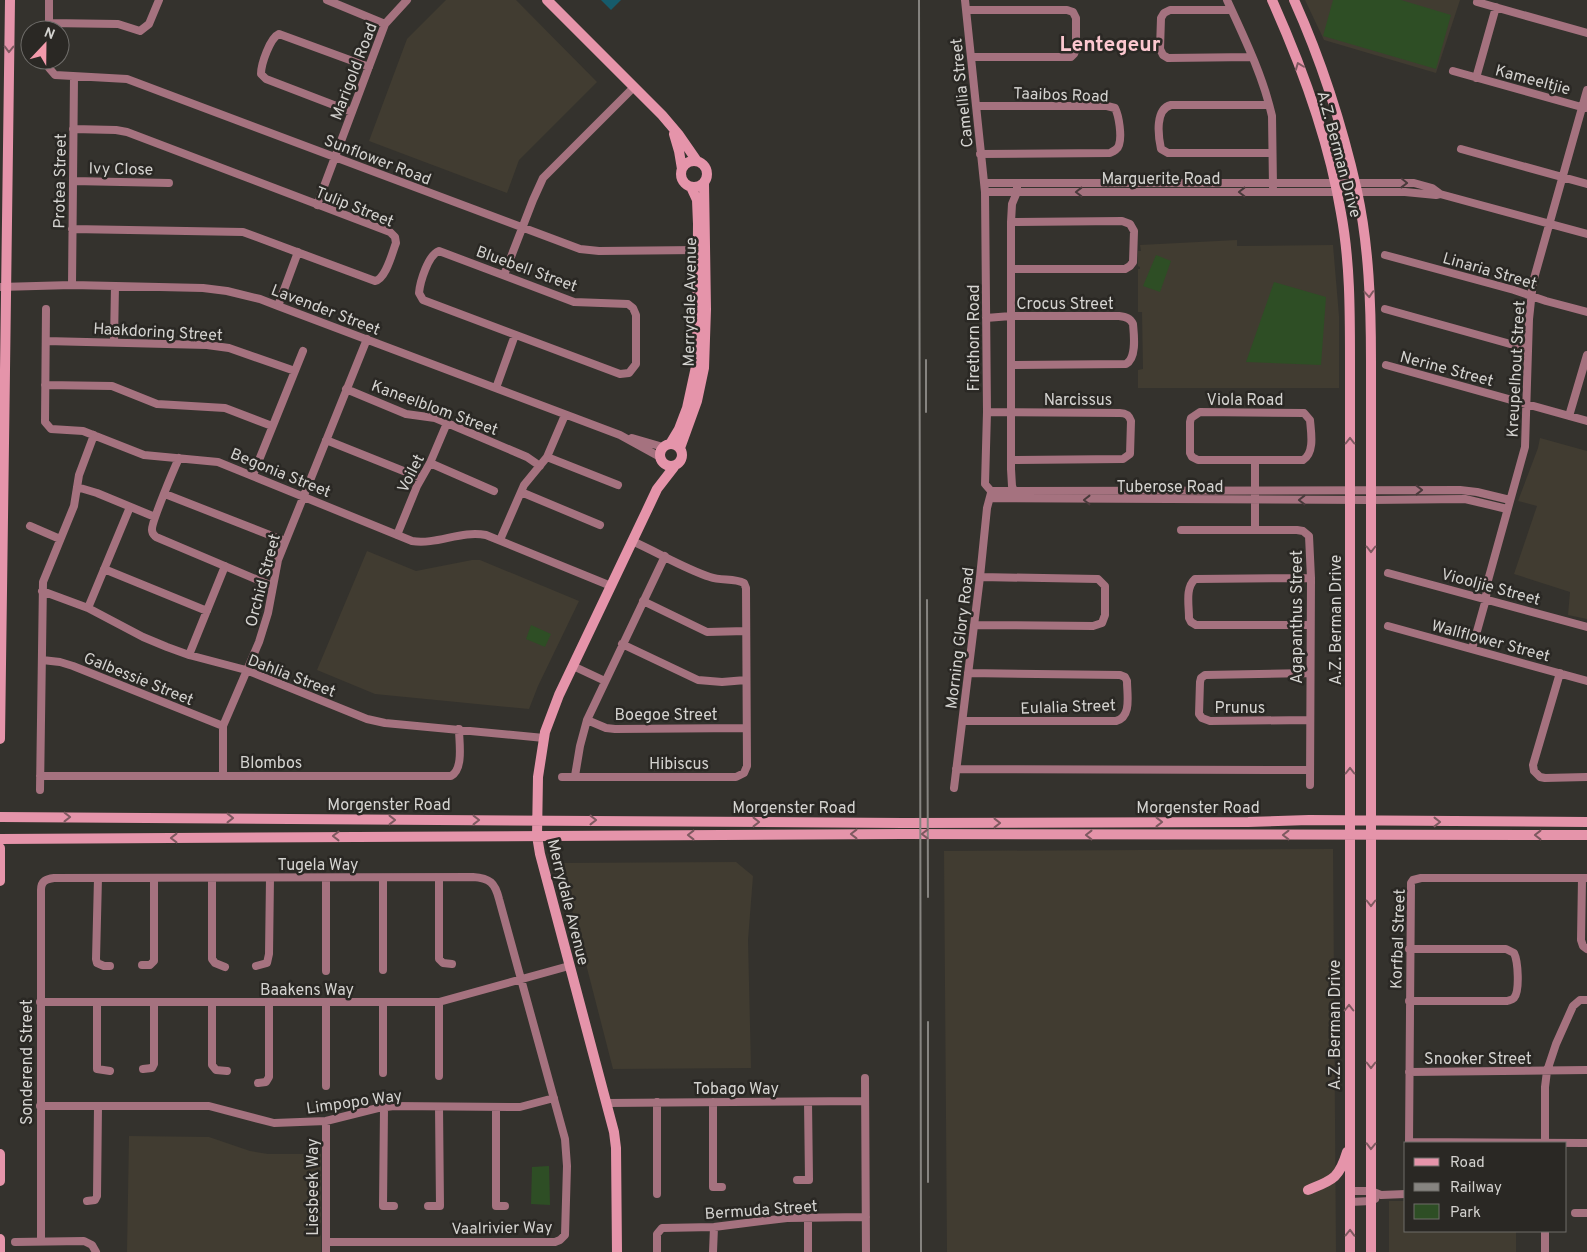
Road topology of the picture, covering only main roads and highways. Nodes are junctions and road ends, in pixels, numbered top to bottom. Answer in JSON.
{"nodes":[{"id":1,"x":10,"y":0,"type":"edge"},
{"id":2,"x":547,"y":0,"type":"edge"},
{"id":3,"x":1272,"y":0,"type":"edge"},
{"id":4,"x":1294,"y":0,"type":"edge"},
{"id":5,"x":673,"y":129,"type":"junction"},
{"id":6,"x":697,"y":161,"type":"junction"},
{"id":7,"x":682,"y":169,"type":"junction"},
{"id":8,"x":704,"y":183,"type":"junction"},
{"id":9,"x":691,"y":187,"type":"junction"},
{"id":10,"x":3,"y":287,"type":"edge"},
{"id":11,"x":702,"y":336,"type":"junction"},
{"id":12,"x":667,"y":452,"type":"junction"},
{"id":13,"x":674,"y":467,"type":"junction"},
{"id":14,"x":657,"y":489,"type":"junction"},
{"id":15,"x":0,"y":739,"type":"edge"},
{"id":16,"x":0,"y":817,"type":"edge"},
{"id":17,"x":537,"y":820,"type":"junction"},
{"id":18,"x":1350,"y":820,"type":"junction"},
{"id":19,"x":1371,"y":820,"type":"junction"},
{"id":20,"x":1587,"y":822,"type":"edge"},
{"id":21,"x":903,"y":828,"type":"junction"},
{"id":22,"x":1351,"y":835,"type":"junction"},
{"id":23,"x":1587,"y":835,"type":"edge"},
{"id":24,"x":537,"y":836,"type":"junction"},
{"id":25,"x":1371,"y":836,"type":"junction"},
{"id":26,"x":0,"y":839,"type":"edge"},
{"id":27,"x":0,"y":848,"type":"edge"},
{"id":28,"x":0,"y":881,"type":"edge"},
{"id":29,"x":1350,"y":1144,"type":"junction"},
{"id":30,"x":0,"y":1154,"type":"edge"},
{"id":31,"x":0,"y":1181,"type":"edge"},
{"id":32,"x":1308,"y":1190,"type":"dead end"},
{"id":33,"x":0,"y":1239,"type":"edge"},
{"id":34,"x":0,"y":1252,"type":"edge"},
{"id":35,"x":617,"y":1252,"type":"edge"},
{"id":36,"x":1350,"y":1252,"type":"edge"},
{"id":37,"x":1371,"y":1252,"type":"edge"}],
"edges":[{"from":1,"to":10,"type":"main road","one_way":true},
{"from":2,"to":5,"type":"main road"},
{"from":18,"to":3,"type":"main road","name":"A.Z. Berman Drive","one_way":true},
{"from":4,"to":19,"type":"main road","name":"A.Z. Berman Drive","one_way":true},
{"from":5,"to":6,"type":"main road"},
{"from":5,"to":7,"type":"main road"},
{"from":6,"to":7,"type":"main road"},
{"from":6,"to":8,"type":"main road"},
{"from":7,"to":9,"type":"main road"},
{"from":8,"to":9,"type":"main road"},
{"from":8,"to":11,"type":"main road","name":"Merrydale Avenue"},
{"from":9,"to":11,"type":"main road","name":"Merrydale Avenue"},
{"from":10,"to":15,"type":"main road"},
{"from":11,"to":12,"type":"main road","name":"Merrydale Avenue"},
{"from":12,"to":13,"type":"main road"},
{"from":12,"to":13,"type":"main road"},
{"from":12,"to":14,"type":"main road","name":"Merrydale Avenue"},
{"from":13,"to":14,"type":"main road","name":"Merrydale Avenue"},
{"from":14,"to":17,"type":"main road","name":"Merrydale Avenue"},
{"from":16,"to":17,"type":"main road","name":"Morgenster Road","one_way":true},
{"from":17,"to":21,"type":"main road","name":"Morgenster Road","one_way":true},
{"from":17,"to":24,"type":"main road","name":"Merrydale Avenue"},
{"from":18,"to":19,"type":"main road","name":"Morgenster Road"},
{"from":21,"to":18,"type":"main road","name":"Morgenster Road","one_way":true},
{"from":18,"to":22,"type":"main road","name":"A.Z. Berman Drive"},
{"from":19,"to":20,"type":"main road","name":"Morgenster Road","one_way":true},
{"from":19,"to":25,"type":"main road","name":"A.Z. Berman Drive"},
{"from":22,"to":21,"type":"main road","name":"Morgenster Road","one_way":true},
{"from":21,"to":24,"type":"main road","name":"Morgenster Road","one_way":true},
{"from":22,"to":25,"type":"main road","name":"Morgenster Road"},
{"from":29,"to":22,"type":"main road","name":"A.Z. Berman Drive","one_way":true},
{"from":23,"to":25,"type":"main road","name":"Morgenster Road","one_way":true},
{"from":24,"to":26,"type":"main road","name":"Morgenster Road","one_way":true},
{"from":24,"to":35,"type":"main road","name":"Merrydale Avenue"},
{"from":25,"to":37,"type":"main road","name":"A.Z. Berman Drive","one_way":true},
{"from":27,"to":28,"type":"main road"},
{"from":29,"to":32,"type":"main road"},
{"from":36,"to":29,"type":"main road","name":"A.Z. Berman Drive","one_way":true},
{"from":30,"to":31,"type":"main road"},
{"from":33,"to":34,"type":"main road"}]}
